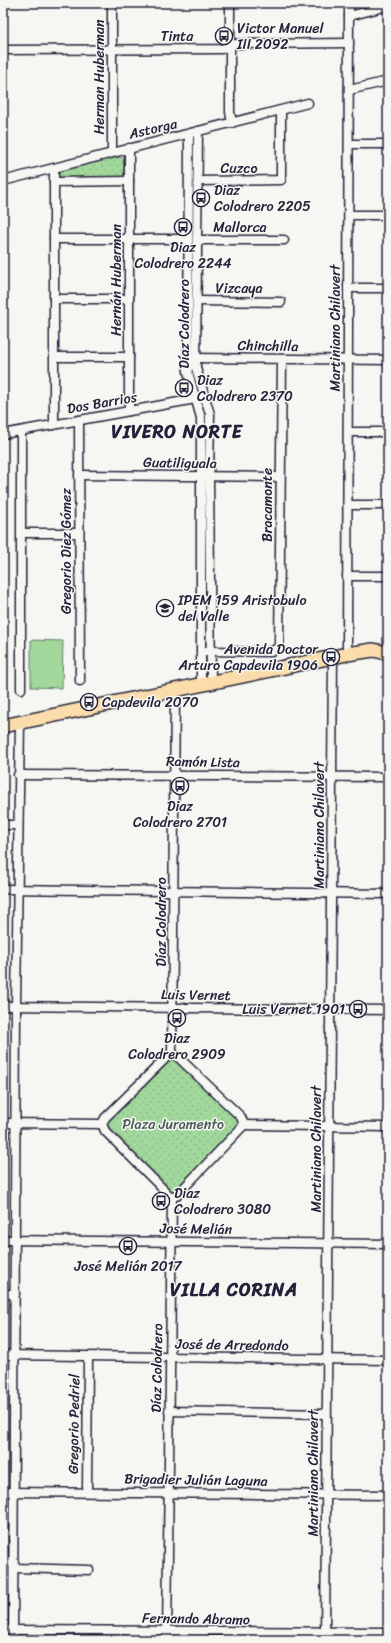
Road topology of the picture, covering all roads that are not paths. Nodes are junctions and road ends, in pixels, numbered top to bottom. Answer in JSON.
{"nodes":[{"id":1,"x":112,"y":3,"type":"edge"},
{"id":2,"x":230,"y":3,"type":"edge"},
{"id":3,"x":349,"y":3,"type":"edge"},
{"id":4,"x":388,"y":6,"type":"edge"},
{"id":5,"x":350,"y":16,"type":"junction"},
{"id":6,"x":349,"y":42,"type":"junction"},
{"id":7,"x":230,"y":46,"type":"junction"},
{"id":8,"x":111,"y":49,"type":"junction"},
{"id":9,"x":3,"y":50,"type":"edge"},
{"id":10,"x":388,"y":81,"type":"edge"},
{"id":11,"x":349,"y":90,"type":"junction"},
{"id":12,"x":308,"y":103,"type":"dead end"},
{"id":13,"x":281,"y":111,"type":"junction"},
{"id":14,"x":232,"y":123,"type":"junction"},
{"id":15,"x":198,"y":131,"type":"junction"},
{"id":16,"x":189,"y":134,"type":"junction"},
{"id":17,"x":349,"y":144,"type":"junction"},
{"id":18,"x":388,"y":144,"type":"edge"},
{"id":19,"x":129,"y":148,"type":"junction"},
{"id":20,"x":112,"y":152,"type":"junction"},
{"id":21,"x":54,"y":168,"type":"junction"},
{"id":22,"x":3,"y":181,"type":"edge"},
{"id":23,"x":129,"y":181,"type":"junction"},
{"id":24,"x":198,"y":181,"type":"junction"},
{"id":25,"x":54,"y":182,"type":"junction"},
{"id":26,"x":349,"y":215,"type":"junction"},
{"id":27,"x":388,"y":215,"type":"edge"},
{"id":28,"x":188,"y":239,"type":"junction"},
{"id":29,"x":54,"y":240,"type":"junction"},
{"id":30,"x":129,"y":240,"type":"junction"},
{"id":31,"x":197,"y":240,"type":"junction"},
{"id":32,"x":284,"y":240,"type":"dead end"},
{"id":33,"x":348,"y":288,"type":"junction"},
{"id":34,"x":388,"y":288,"type":"edge"},
{"id":35,"x":54,"y":299,"type":"junction"},
{"id":36,"x":129,"y":299,"type":"junction"},
{"id":37,"x":197,"y":301,"type":"junction"},
{"id":38,"x":282,"y":302,"type":"dead end"},
{"id":39,"x":54,"y":357,"type":"junction"},
{"id":40,"x":129,"y":357,"type":"junction"},
{"id":41,"x":188,"y":358,"type":"junction"},
{"id":42,"x":197,"y":358,"type":"junction"},
{"id":43,"x":282,"y":359,"type":"junction"},
{"id":44,"x":348,"y":360,"type":"junction"},
{"id":45,"x":388,"y":360,"type":"edge"},
{"id":46,"x":206,"y":398,"type":"junction"},
{"id":47,"x":196,"y":399,"type":"junction"},
{"id":48,"x":129,"y":411,"type":"junction"},
{"id":49,"x":79,"y":420,"type":"junction"},
{"id":50,"x":54,"y":424,"type":"junction"},
{"id":51,"x":21,"y":431,"type":"junction"},
{"id":52,"x":348,"y":432,"type":"junction"},
{"id":53,"x":388,"y":432,"type":"edge"},
{"id":54,"x":3,"y":434,"type":"edge"},
{"id":55,"x":79,"y":475,"type":"junction"},
{"id":56,"x":200,"y":476,"type":"junction"},
{"id":57,"x":209,"y":477,"type":"junction"},
{"id":58,"x":280,"y":477,"type":"junction"},
{"id":59,"x":348,"y":505,"type":"junction"},
{"id":60,"x":388,"y":505,"type":"edge"},
{"id":61,"x":22,"y":533,"type":"junction"},
{"id":62,"x":79,"y":533,"type":"junction"},
{"id":63,"x":347,"y":576,"type":"junction"},
{"id":64,"x":388,"y":576,"type":"edge"},
{"id":65,"x":206,"y":651,"type":"junction"},
{"id":66,"x":388,"y":653,"type":"edge"},
{"id":67,"x":347,"y":654,"type":"junction"},
{"id":68,"x":333,"y":657,"type":"junction"},
{"id":69,"x":80,"y":681,"type":"dead end"},
{"id":70,"x":206,"y":683,"type":"junction"},
{"id":71,"x":20,"y":689,"type":"dead end"},
{"id":72,"x":175,"y":690,"type":"junction"},
{"id":73,"x":20,"y":722,"type":"junction"},
{"id":74,"x":3,"y":726,"type":"edge"},
{"id":75,"x":18,"y":775,"type":"junction"},
{"id":76,"x":175,"y":775,"type":"junction"},
{"id":77,"x":332,"y":777,"type":"junction"},
{"id":78,"x":388,"y":777,"type":"edge"},
{"id":79,"x":3,"y":825,"type":"edge"},
{"id":80,"x":18,"y":825,"type":"junction"},
{"id":81,"x":3,"y":889,"type":"edge"},
{"id":82,"x":17,"y":889,"type":"junction"},
{"id":83,"x":174,"y":892,"type":"junction"},
{"id":84,"x":331,"y":893,"type":"junction"},
{"id":85,"x":388,"y":894,"type":"edge"},
{"id":86,"x":3,"y":1006,"type":"edge"},
{"id":87,"x":16,"y":1006,"type":"junction"},
{"id":88,"x":173,"y":1008,"type":"junction"},
{"id":89,"x":330,"y":1009,"type":"junction"},
{"id":90,"x":388,"y":1010,"type":"edge"},
{"id":91,"x":172,"y":1054,"type":"junction"},
{"id":92,"x":3,"y":1123,"type":"edge"},
{"id":93,"x":16,"y":1123,"type":"junction"},
{"id":94,"x":102,"y":1124,"type":"junction"},
{"id":95,"x":244,"y":1125,"type":"junction"},
{"id":96,"x":388,"y":1127,"type":"edge"},
{"id":97,"x":329,"y":1128,"type":"junction"},
{"id":98,"x":172,"y":1198,"type":"junction"},
{"id":99,"x":3,"y":1240,"type":"edge"},
{"id":100,"x":16,"y":1241,"type":"junction"},
{"id":101,"x":172,"y":1242,"type":"junction"},
{"id":102,"x":329,"y":1244,"type":"junction"},
{"id":103,"x":388,"y":1244,"type":"edge"},
{"id":104,"x":3,"y":1294,"type":"edge"},
{"id":105,"x":15,"y":1294,"type":"junction"},
{"id":106,"x":3,"y":1355,"type":"edge"},
{"id":107,"x":15,"y":1355,"type":"junction"},
{"id":108,"x":88,"y":1357,"type":"junction"},
{"id":109,"x":170,"y":1358,"type":"junction"},
{"id":110,"x":327,"y":1359,"type":"junction"},
{"id":111,"x":388,"y":1360,"type":"edge"},
{"id":112,"x":169,"y":1411,"type":"junction"},
{"id":113,"x":326,"y":1414,"type":"junction"},
{"id":114,"x":87,"y":1491,"type":"junction"},
{"id":115,"x":3,"y":1492,"type":"edge"},
{"id":116,"x":14,"y":1492,"type":"junction"},
{"id":117,"x":168,"y":1492,"type":"junction"},
{"id":118,"x":326,"y":1494,"type":"junction"},
{"id":119,"x":388,"y":1495,"type":"edge"},
{"id":120,"x":3,"y":1562,"type":"edge"},
{"id":121,"x":14,"y":1565,"type":"junction"},
{"id":122,"x":89,"y":1570,"type":"dead end"},
{"id":123,"x":3,"y":1630,"type":"edge"},
{"id":124,"x":13,"y":1630,"type":"junction"},
{"id":125,"x":90,"y":1631,"type":"junction"},
{"id":126,"x":387,"y":1635,"type":"edge"},
{"id":127,"x":167,"y":1636,"type":"edge"},
{"id":128,"x":246,"y":1636,"type":"edge"},
{"id":129,"x":325,"y":1637,"type":"edge"},
{"id":130,"x":13,"y":1640,"type":"edge"},
{"id":131,"x":90,"y":1640,"type":"edge"}],
"edges":[{"from":1,"to":8,"type":"street","name":"Herman Huberman"},
{"from":2,"to":7,"type":"street"},
{"from":3,"to":5,"type":"street","name":"Martiniano Chilavert"},
{"from":4,"to":5,"type":"street"},
{"from":5,"to":6,"type":"street","name":"Martiniano Chilavert"},
{"from":6,"to":7,"type":"street","name":"Tinta"},
{"from":6,"to":11,"type":"street","name":"Martiniano Chilavert"},
{"from":7,"to":8,"type":"street","name":"Tinta"},
{"from":7,"to":14,"type":"street"},
{"from":8,"to":9,"type":"street","name":"Tinta"},
{"from":8,"to":20,"type":"street","name":"Herman Huberman"},
{"from":10,"to":11,"type":"street"},
{"from":11,"to":17,"type":"street","name":"Martiniano Chilavert"},
{"from":12,"to":13,"type":"street","name":"Astorga"},
{"from":13,"to":14,"type":"street","name":"Astorga"},
{"from":13,"to":24,"type":"street","name":"Cuzco"},
{"from":14,"to":15,"type":"street","name":"Astorga"},
{"from":15,"to":16,"type":"street","name":"Astorga"},
{"from":15,"to":24,"type":"street","name":"Díaz Colodrero"},
{"from":16,"to":19,"type":"street","name":"Astorga"},
{"from":16,"to":28,"type":"street","name":"Díaz Colodrero"},
{"from":17,"to":18,"type":"street"},
{"from":17,"to":26,"type":"street","name":"Martiniano Chilavert"},
{"from":19,"to":20,"type":"street","name":"Astorga"},
{"from":19,"to":23,"type":"street","name":"Hernán Huberman"},
{"from":20,"to":21,"type":"street","name":"Astorga"},
{"from":21,"to":22,"type":"street","name":"Astorga"},
{"from":21,"to":25,"type":"street"},
{"from":23,"to":25,"type":"street"},
{"from":23,"to":30,"type":"street","name":"Hernán Huberman"},
{"from":24,"to":31,"type":"street","name":"Díaz Colodrero"},
{"from":25,"to":29,"type":"street"},
{"from":26,"to":27,"type":"street"},
{"from":26,"to":33,"type":"street","name":"Martiniano Chilavert"},
{"from":28,"to":30,"type":"street"},
{"from":28,"to":41,"type":"street","name":"Díaz Colodrero"},
{"from":29,"to":30,"type":"street"},
{"from":29,"to":35,"type":"street"},
{"from":30,"to":36,"type":"street","name":"Hernán Huberman"},
{"from":31,"to":32,"type":"street","name":"Mallorca"},
{"from":31,"to":37,"type":"street","name":"Díaz Colodrero"},
{"from":33,"to":34,"type":"street"},
{"from":33,"to":44,"type":"street","name":"Martiniano Chilavert"},
{"from":35,"to":36,"type":"street"},
{"from":35,"to":39,"type":"street"},
{"from":36,"to":40,"type":"street","name":"Hernán Huberman"},
{"from":37,"to":38,"type":"street","name":"Vizcaya"},
{"from":37,"to":42,"type":"street","name":"Díaz Colodrero"},
{"from":39,"to":40,"type":"street"},
{"from":39,"to":50,"type":"street"},
{"from":40,"to":48,"type":"street","name":"Hernán Huberman"},
{"from":41,"to":42,"type":"street","name":"Chinchilla"},
{"from":41,"to":47,"type":"street","name":"Díaz Colodrero"},
{"from":42,"to":43,"type":"street","name":"Chinchilla"},
{"from":42,"to":46,"type":"street","name":"Díaz Colodrero"},
{"from":43,"to":44,"type":"street","name":"Chinchilla"},
{"from":43,"to":58,"type":"street","name":"Bracamonte"},
{"from":44,"to":45,"type":"street","name":"Chinchilla"},
{"from":44,"to":52,"type":"street","name":"Martiniano Chilavert"},
{"from":46,"to":47,"type":"street","name":"Dos Barrios"},
{"from":46,"to":57,"type":"street","name":"Díaz Colodrero"},
{"from":47,"to":48,"type":"street","name":"Dos Barrios"},
{"from":47,"to":56,"type":"street","name":"Díaz Colodrero"},
{"from":48,"to":49,"type":"street","name":"Dos Barrios"},
{"from":49,"to":50,"type":"street","name":"Dos Barrios"},
{"from":49,"to":55,"type":"street","name":"Gregorio Diez Gómez"},
{"from":50,"to":51,"type":"street","name":"Dos Barrios"},
{"from":51,"to":54,"type":"street","name":"Dos Barrios"},
{"from":51,"to":61,"type":"street"},
{"from":52,"to":53,"type":"street"},
{"from":52,"to":59,"type":"street","name":"Martiniano Chilavert"},
{"from":55,"to":56,"type":"street","name":"Guatiliguala"},
{"from":55,"to":62,"type":"street","name":"Gregorio Diez Gómez"},
{"from":56,"to":57,"type":"street","name":"Guatiliguala"},
{"from":56,"to":65,"type":"street","name":"Díaz Colodrero"},
{"from":57,"to":58,"type":"street","name":"Guatiliguala"},
{"from":57,"to":65,"type":"street","name":"Díaz Colodrero"},
{"from":58,"to":65,"type":"street","name":"Bracamonte"},
{"from":59,"to":60,"type":"street"},
{"from":59,"to":63,"type":"street","name":"Martiniano Chilavert"},
{"from":61,"to":62,"type":"street"},
{"from":61,"to":71,"type":"street"},
{"from":62,"to":69,"type":"street","name":"Gregorio Diez Gómez"},
{"from":63,"to":64,"type":"street"},
{"from":63,"to":67,"type":"street","name":"Martiniano Chilavert"},
{"from":65,"to":70,"type":"street","name":"Díaz Colodrero"},
{"from":66,"to":67,"type":"main road"},
{"from":67,"to":68,"type":"main road"},
{"from":68,"to":70,"type":"main road"},
{"from":68,"to":77,"type":"street","name":"Martiniano Chilavert"},
{"from":70,"to":72,"type":"main road"},
{"from":72,"to":73,"type":"main road"},
{"from":72,"to":76,"type":"street","name":"Díaz Colodrero"},
{"from":73,"to":74,"type":"main road"},
{"from":73,"to":75,"type":"street"},
{"from":75,"to":76,"type":"street","name":"Ramón Lista"},
{"from":75,"to":80,"type":"street"},
{"from":76,"to":77,"type":"street","name":"Ramón Lista"},
{"from":76,"to":83,"type":"street","name":"Díaz Colodrero"},
{"from":77,"to":78,"type":"street","name":"Ramón Lista"},
{"from":77,"to":84,"type":"street","name":"Martiniano Chilavert"},
{"from":79,"to":80,"type":"street"},
{"from":80,"to":82,"type":"street"},
{"from":81,"to":82,"type":"street"},
{"from":82,"to":83,"type":"street"},
{"from":82,"to":87,"type":"street"},
{"from":83,"to":84,"type":"street"},
{"from":83,"to":88,"type":"street","name":"Díaz Colodrero"},
{"from":84,"to":85,"type":"street"},
{"from":84,"to":89,"type":"street","name":"Martiniano Chilavert"},
{"from":86,"to":87,"type":"street","name":"Luis Vernet"},
{"from":87,"to":88,"type":"street","name":"Luis Vernet"},
{"from":87,"to":93,"type":"street"},
{"from":88,"to":89,"type":"street","name":"Luis Vernet"},
{"from":88,"to":91,"type":"street","name":"Díaz Colodrero"},
{"from":89,"to":90,"type":"street","name":"Luis Vernet"},
{"from":89,"to":97,"type":"street","name":"Martiniano Chilavert"},
{"from":91,"to":94,"type":"street"},
{"from":91,"to":95,"type":"street"},
{"from":92,"to":93,"type":"street"},
{"from":93,"to":94,"type":"street"},
{"from":93,"to":100,"type":"street"},
{"from":94,"to":98,"type":"street"},
{"from":95,"to":97,"type":"street"},
{"from":95,"to":98,"type":"street"},
{"from":96,"to":97,"type":"street"},
{"from":97,"to":102,"type":"street","name":"Martiniano Chilavert"},
{"from":98,"to":101,"type":"street","name":"Díaz Colodrero"},
{"from":99,"to":100,"type":"street","name":"José Melián"},
{"from":100,"to":101,"type":"street","name":"José Melián"},
{"from":100,"to":105,"type":"street"},
{"from":101,"to":102,"type":"street","name":"José Melián"},
{"from":101,"to":109,"type":"street","name":"Díaz Colodrero"},
{"from":102,"to":103,"type":"street","name":"José Melián"},
{"from":102,"to":110,"type":"street","name":"Martiniano Chilavert"},
{"from":104,"to":105,"type":"street"},
{"from":105,"to":107,"type":"street"},
{"from":106,"to":107,"type":"street","name":"José de Arredondo"},
{"from":107,"to":108,"type":"street","name":"José de Arredondo"},
{"from":107,"to":116,"type":"street"},
{"from":108,"to":109,"type":"street","name":"José de Arredondo"},
{"from":108,"to":114,"type":"street","name":"Gregorio Pedriel"},
{"from":109,"to":110,"type":"street","name":"José de Arredondo"},
{"from":109,"to":112,"type":"street","name":"Díaz Colodrero"},
{"from":110,"to":111,"type":"street","name":"José de Arredondo"},
{"from":110,"to":113,"type":"street","name":"Martiniano Chilavert"},
{"from":112,"to":113,"type":"street"},
{"from":112,"to":117,"type":"street","name":"Díaz Colodrero"},
{"from":113,"to":118,"type":"street","name":"Martiniano Chilavert"},
{"from":114,"to":116,"type":"street","name":"Brigadier Julián Laguna"},
{"from":114,"to":117,"type":"street","name":"Brigadier Julián Laguna"},
{"from":115,"to":116,"type":"street","name":"Brigadier Julián Laguna"},
{"from":116,"to":121,"type":"street"},
{"from":117,"to":118,"type":"street","name":"Brigadier Julián Laguna"},
{"from":117,"to":127,"type":"street","name":"Díaz Colodrero"},
{"from":118,"to":119,"type":"street","name":"Brigadier Julián Laguna"},
{"from":118,"to":129,"type":"street","name":"Martiniano Chilavert"},
{"from":120,"to":121,"type":"street"},
{"from":121,"to":122,"type":"street"},
{"from":121,"to":124,"type":"street"},
{"from":123,"to":124,"type":"street","name":"Fernando Abramo"},
{"from":124,"to":125,"type":"street","name":"Fernando Abramo"},
{"from":124,"to":130,"type":"street"},
{"from":125,"to":127,"type":"street","name":"Fernando Abramo"},
{"from":125,"to":131,"type":"street"},
{"from":126,"to":129,"type":"street","name":"Fernando Abramo"},
{"from":127,"to":128,"type":"street","name":"Fernando Abramo"},
{"from":128,"to":129,"type":"street","name":"Fernando Abramo"}]}
